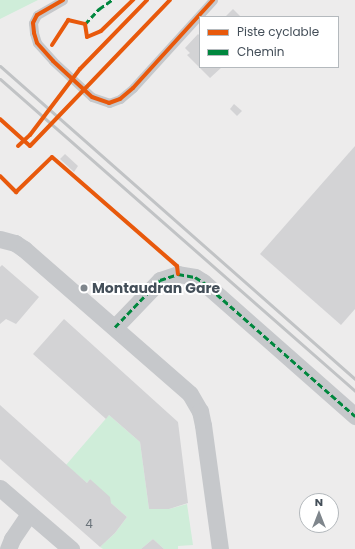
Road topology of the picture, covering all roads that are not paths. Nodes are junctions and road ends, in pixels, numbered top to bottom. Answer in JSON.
{"nodes":[{"id":1,"x":63,"y":0,"type":"edge"},
{"id":2,"x":213,"y":0,"type":"edge"},
{"id":3,"x":0,"y":239,"type":"edge"},
{"id":4,"x":115,"y":327,"type":"junction"},
{"id":5,"x":355,"y":416,"type":"edge"},
{"id":6,"x":0,"y":488,"type":"edge"},
{"id":7,"x":29,"y":514,"type":"junction"},
{"id":8,"x":8,"y":549,"type":"edge"},
{"id":9,"x":71,"y":549,"type":"edge"},
{"id":10,"x":220,"y":549,"type":"edge"}],
"edges":[{"from":1,"to":2,"type":"lane"},
{"from":3,"to":4,"type":"street"},
{"from":4,"to":5,"type":"street"},
{"from":4,"to":10,"type":"street"},
{"from":6,"to":7,"type":"street"},
{"from":7,"to":8,"type":"street"},
{"from":7,"to":9,"type":"street"}]}
